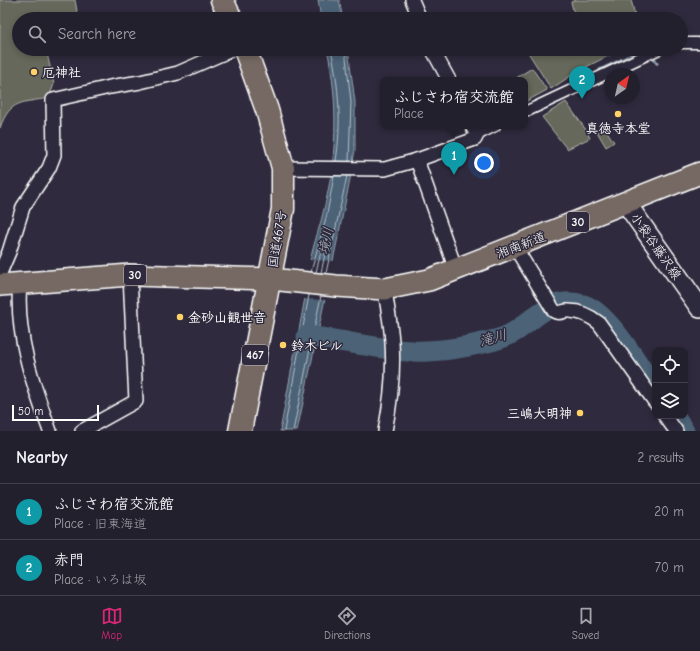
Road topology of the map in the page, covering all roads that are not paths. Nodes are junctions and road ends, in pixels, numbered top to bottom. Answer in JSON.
{"nodes":[{"id":1,"x":222,"y":0,"type":"edge"},
{"id":2,"x":416,"y":1,"type":"edge"},
{"id":3,"x":228,"y":12,"type":"edge"},
{"id":4,"x":418,"y":12,"type":"edge"},
{"id":5,"x":688,"y":43,"type":"edge"},
{"id":6,"x":700,"y":43,"type":"edge"},
{"id":7,"x":217,"y":56,"type":"edge"},
{"id":8,"x":248,"y":56,"type":"edge"},
{"id":9,"x":436,"y":56,"type":"edge"},
{"id":10,"x":644,"y":56,"type":"edge"},
{"id":11,"x":447,"y":77,"type":"edge"},
{"id":12,"x":528,"y":111,"type":"edge"},
{"id":13,"x":486,"y":129,"type":"edge"},
{"id":14,"x":475,"y":133,"type":"edge"},
{"id":15,"x":417,"y":160,"type":"junction"},
{"id":16,"x":283,"y":168,"type":"junction"},
{"id":17,"x":700,"y":173,"type":"edge"},
{"id":18,"x":626,"y":203,"type":"junction"},
{"id":19,"x":515,"y":247,"type":"junction"},
{"id":20,"x":456,"y":270,"type":"junction"},
{"id":21,"x":0,"y":273,"type":"edge"},
{"id":22,"x":130,"y":275,"type":"junction"},
{"id":23,"x":271,"y":279,"type":"junction"},
{"id":24,"x":10,"y":284,"type":"edge"},
{"id":25,"x":385,"y":289,"type":"junction"},
{"id":26,"x":700,"y":308,"type":"edge"},
{"id":27,"x":652,"y":398,"type":"edge"},
{"id":28,"x":667,"y":419,"type":"edge"},
{"id":29,"x":50,"y":431,"type":"edge"},
{"id":30,"x":82,"y":431,"type":"edge"},
{"id":31,"x":240,"y":431,"type":"edge"},
{"id":32,"x":385,"y":431,"type":"edge"},
{"id":33,"x":676,"y":431,"type":"edge"}],
"edges":[{"from":1,"to":3,"type":"highway"},
{"from":2,"to":4,"type":"street"},
{"from":5,"to":6,"type":"street"},
{"from":7,"to":21,"type":"street"},
{"from":8,"to":16,"type":"highway","name":"国道467号","number":"467"},
{"from":9,"to":11,"type":"street"},
{"from":10,"to":12,"type":"street"},
{"from":13,"to":14,"type":"street"},
{"from":14,"to":15,"type":"street"},
{"from":15,"to":16,"type":"street"},
{"from":15,"to":20,"type":"street"},
{"from":16,"to":23,"type":"highway","name":"国道467号","number":"467"},
{"from":17,"to":18,"type":"main road","name":"湘南新道","number":"30"},
{"from":18,"to":19,"type":"main road","name":"湘南新道","number":"30"},
{"from":18,"to":26,"type":"main road","name":"小袋谷藤沢線"},
{"from":19,"to":20,"type":"main road","name":"湘南新道","number":"30"},
{"from":19,"to":27,"type":"street"},
{"from":20,"to":25,"type":"main road","name":"湘南新道","number":"30"},
{"from":22,"to":23,"type":"main road","number":"30"},
{"from":22,"to":24,"type":"main road","number":"30"},
{"from":22,"to":30,"type":"street"},
{"from":23,"to":25,"type":"main road","name":"湘南新道","number":"30"},
{"from":23,"to":31,"type":"highway","name":"国道467号","number":"467"},
{"from":24,"to":29,"type":"street"},
{"from":25,"to":32,"type":"street"},
{"from":28,"to":33,"type":"street"}]}
